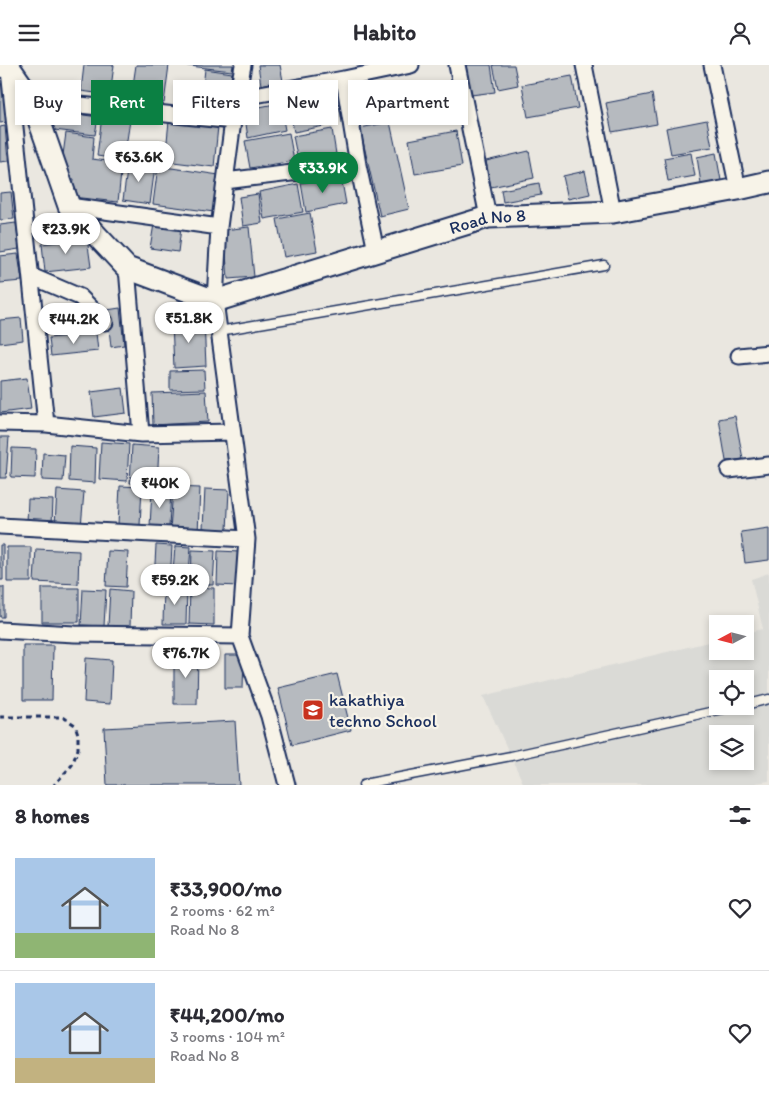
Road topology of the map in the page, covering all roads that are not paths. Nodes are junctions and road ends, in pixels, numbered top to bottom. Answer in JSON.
{"nodes":[{"id":1,"x":243,"y":65,"type":"edge"},
{"id":2,"x":411,"y":65,"type":"edge"},
{"id":3,"x":458,"y":65,"type":"edge"},
{"id":4,"x":584,"y":65,"type":"edge"},
{"id":5,"x":712,"y":65,"type":"edge"},
{"id":6,"x":5,"y":66,"type":"edge"},
{"id":7,"x":344,"y":79,"type":"junction"},
{"id":8,"x":16,"y":80,"type":"edge"},
{"id":9,"x":241,"y":80,"type":"edge"},
{"id":10,"x":259,"y":94,"type":"edge"},
{"id":11,"x":81,"y":105,"type":"edge"},
{"id":12,"x":173,"y":115,"type":"edge"},
{"id":13,"x":41,"y":125,"type":"edge"},
{"id":14,"x":232,"y":125,"type":"edge"},
{"id":15,"x":358,"y":165,"type":"junction"},
{"id":16,"x":225,"y":181,"type":"junction"},
{"id":17,"x":769,"y":181,"type":"edge"},
{"id":18,"x":738,"y":189,"type":"junction"},
{"id":19,"x":69,"y":206,"type":"junction"},
{"id":20,"x":613,"y":212,"type":"junction"},
{"id":21,"x":488,"y":217,"type":"junction"},
{"id":22,"x":219,"y":227,"type":"junction"},
{"id":23,"x":376,"y":251,"type":"junction"},
{"id":24,"x":604,"y":265,"type":"dead end"},
{"id":25,"x":127,"y":268,"type":"junction"},
{"id":26,"x":30,"y":276,"type":"junction"},
{"id":27,"x":215,"y":301,"type":"junction"},
{"id":28,"x":105,"y":322,"type":"dead end"},
{"id":29,"x":219,"y":331,"type":"junction"},
{"id":30,"x":769,"y":353,"type":"edge"},
{"id":31,"x":739,"y":356,"type":"dead end"},
{"id":32,"x":0,"y":423,"type":"edge"},
{"id":33,"x":46,"y":424,"type":"junction"},
{"id":34,"x":232,"y":432,"type":"junction"},
{"id":35,"x":141,"y":434,"type":"junction"},
{"id":36,"x":769,"y":465,"type":"edge"},
{"id":37,"x":730,"y":470,"type":"dead end"},
{"id":38,"x":0,"y":526,"type":"edge"},
{"id":39,"x":247,"y":539,"type":"junction"},
{"id":40,"x":0,"y":630,"type":"edge"},
{"id":41,"x":240,"y":636,"type":"junction"},
{"id":42,"x":769,"y":699,"type":"edge"},
{"id":43,"x":754,"y":703,"type":"edge"},
{"id":44,"x":709,"y":712,"type":"edge"},
{"id":45,"x":287,"y":785,"type":"edge"},
{"id":46,"x":363,"y":785,"type":"edge"}],
"edges":[{"from":1,"to":9,"type":"street"},
{"from":2,"to":7,"type":"street"},
{"from":3,"to":21,"type":"street"},
{"from":4,"to":20,"type":"street"},
{"from":5,"to":18,"type":"street"},
{"from":6,"to":8,"type":"street"},
{"from":6,"to":26,"type":"street"},
{"from":7,"to":10,"type":"street"},
{"from":7,"to":15,"type":"street"},
{"from":11,"to":12,"type":"street"},
{"from":13,"to":19,"type":"street"},
{"from":14,"to":16,"type":"street"},
{"from":15,"to":16,"type":"street"},
{"from":15,"to":23,"type":"street"},
{"from":16,"to":22,"type":"street"},
{"from":17,"to":18,"type":"street","name":"Road No 8"},
{"from":18,"to":20,"type":"street","name":"Road No 8"},
{"from":19,"to":22,"type":"street"},
{"from":19,"to":25,"type":"street"},
{"from":20,"to":21,"type":"street","name":"Road No 8"},
{"from":21,"to":23,"type":"street","name":"Road No 8"},
{"from":22,"to":27,"type":"street"},
{"from":23,"to":27,"type":"street","name":"Road No 8"},
{"from":24,"to":29,"type":"lane"},
{"from":25,"to":27,"type":"street"},
{"from":25,"to":35,"type":"street"},
{"from":26,"to":28,"type":"street"},
{"from":26,"to":33,"type":"street"},
{"from":27,"to":29,"type":"street"},
{"from":29,"to":34,"type":"street"},
{"from":30,"to":31,"type":"street"},
{"from":32,"to":33,"type":"street"},
{"from":33,"to":35,"type":"street"},
{"from":34,"to":35,"type":"street"},
{"from":34,"to":39,"type":"street"},
{"from":36,"to":37,"type":"street"},
{"from":38,"to":39,"type":"street"},
{"from":39,"to":41,"type":"street"},
{"from":40,"to":41,"type":"street"},
{"from":41,"to":45,"type":"street"},
{"from":42,"to":43,"type":"lane"},
{"from":44,"to":46,"type":"lane"}]}
